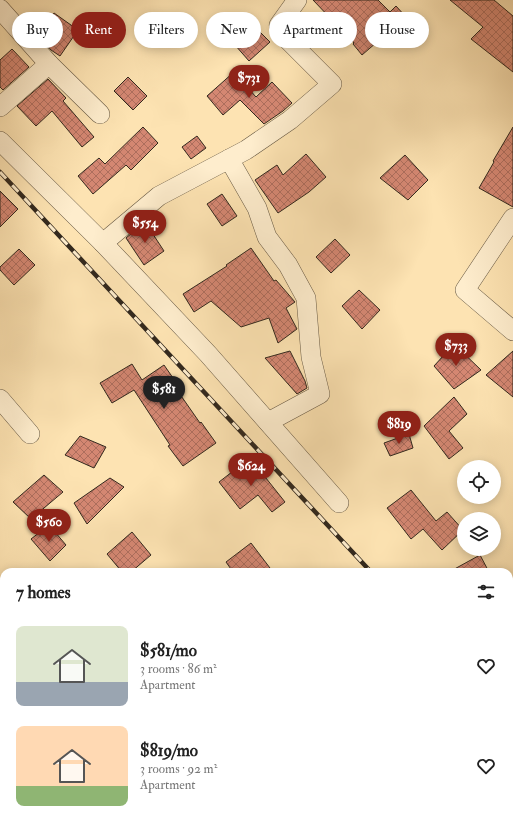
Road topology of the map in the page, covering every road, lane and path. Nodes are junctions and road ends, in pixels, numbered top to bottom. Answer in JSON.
{"nodes":[{"id":1,"x":297,"y":0,"type":"edge"},
{"id":2,"x":0,"y":8,"type":"edge"},
{"id":3,"x":49,"y":64,"type":"junction"},
{"id":4,"x":0,"y":107,"type":"edge"},
{"id":5,"x":100,"y":114,"type":"dead end"},
{"id":6,"x":0,"y":141,"type":"edge"},
{"id":7,"x":229,"y":159,"type":"junction"},
{"id":8,"x":513,"y":218,"type":"edge"},
{"id":9,"x":103,"y":243,"type":"junction"},
{"id":10,"x":513,"y":330,"type":"edge"},
{"id":11,"x":0,"y":399,"type":"edge"},
{"id":12,"x":268,"y":422,"type":"junction"},
{"id":13,"x":30,"y":434,"type":"dead end"},
{"id":14,"x":339,"y":503,"type":"dead end"}],
"edges":[{"from":1,"to":7,"type":"street"},
{"from":2,"to":3,"type":"street"},
{"from":3,"to":4,"type":"street"},
{"from":3,"to":5,"type":"street"},
{"from":6,"to":9,"type":"street"},
{"from":7,"to":9,"type":"street"},
{"from":7,"to":12,"type":"street"},
{"from":8,"to":10,"type":"street"},
{"from":9,"to":12,"type":"street"},
{"from":11,"to":13,"type":"street"},
{"from":12,"to":14,"type":"street"}]}
